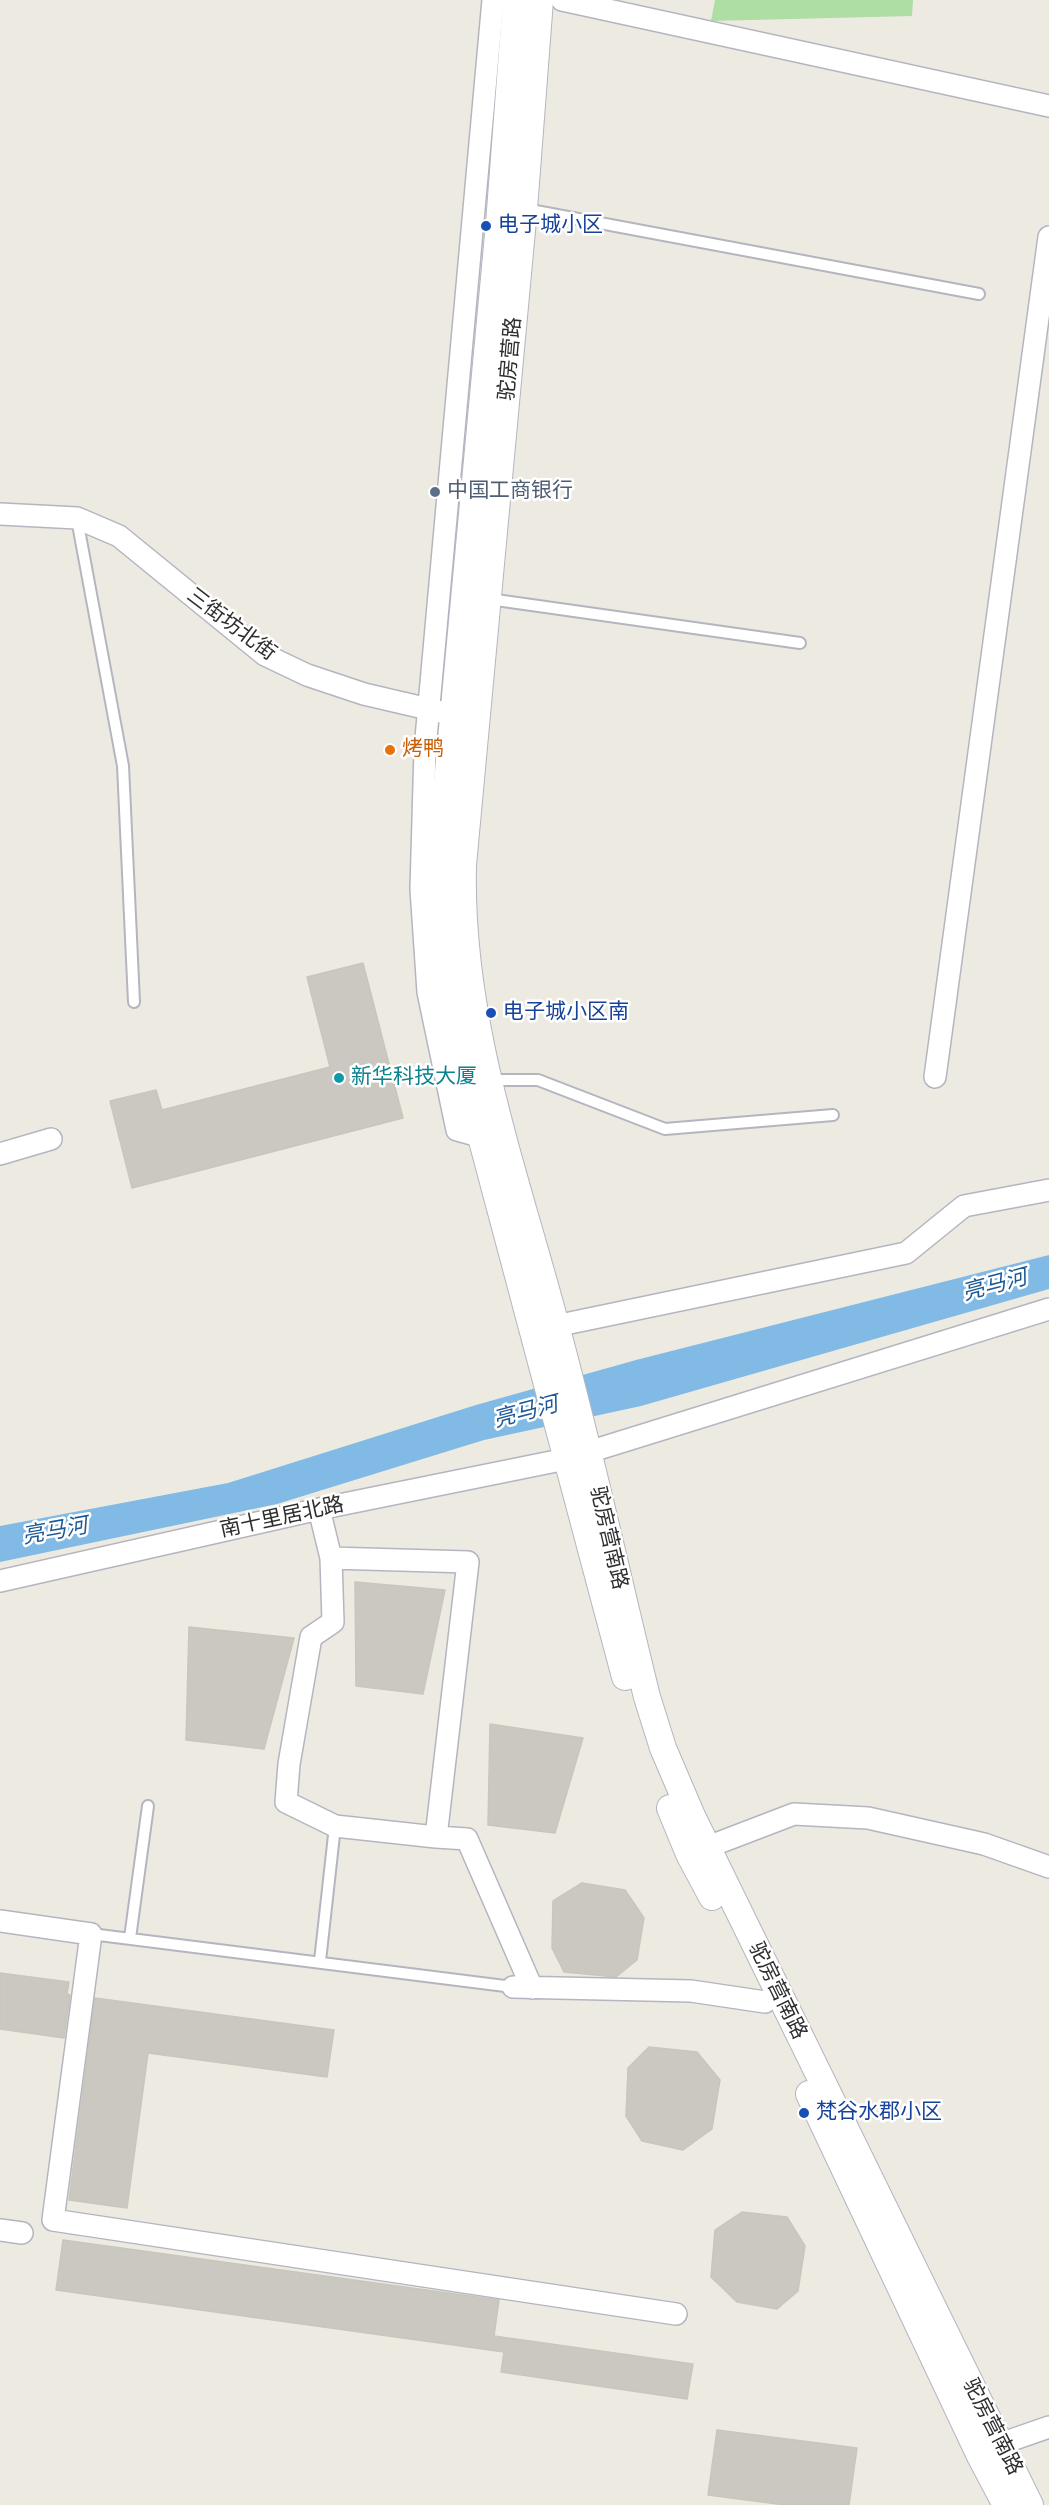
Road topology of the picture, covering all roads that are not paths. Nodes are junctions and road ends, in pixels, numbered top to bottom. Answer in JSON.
{"nodes":[{"id":1,"x":493,"y":0,"type":"edge"},
{"id":2,"x":516,"y":0,"type":"edge"},
{"id":3,"x":540,"y":0,"type":"edge"},
{"id":4,"x":562,"y":0,"type":"edge"},
{"id":5,"x":1049,"y":106,"type":"edge"},
{"id":6,"x":524,"y":209,"type":"junction"},
{"id":7,"x":1049,"y":237,"type":"edge"},
{"id":8,"x":979,"y":294,"type":"dead end"},
{"id":9,"x":0,"y":514,"type":"edge"},
{"id":10,"x":77,"y":518,"type":"junction"},
{"id":11,"x":477,"y":597,"type":"junction"},
{"id":12,"x":800,"y":643,"type":"dead end"},
{"id":13,"x":452,"y":714,"type":"junction"},
{"id":14,"x":134,"y":1002,"type":"dead end"},
{"id":15,"x":935,"y":1077,"type":"dead end"},
{"id":16,"x":478,"y":1080,"type":"junction"},
{"id":17,"x":833,"y":1115,"type":"dead end"},
{"id":18,"x":482,"y":1137,"type":"junction"},
{"id":19,"x":51,"y":1139,"type":"dead end"},
{"id":20,"x":0,"y":1154,"type":"edge"},
{"id":21,"x":1049,"y":1190,"type":"edge"},
{"id":22,"x":1049,"y":1309,"type":"edge"},
{"id":23,"x":556,"y":1325,"type":"junction"},
{"id":24,"x":532,"y":1331,"type":"junction"},
{"id":25,"x":577,"y":1456,"type":"junction"},
{"id":26,"x":319,"y":1509,"type":"junction"},
{"id":27,"x":331,"y":1558,"type":"junction"},
{"id":28,"x":0,"y":1581,"type":"edge"},
{"id":29,"x":148,"y":1806,"type":"dead end"},
{"id":30,"x":336,"y":1826,"type":"junction"},
{"id":31,"x":436,"y":1837,"type":"junction"},
{"id":32,"x":698,"y":1851,"type":"junction"},
{"id":33,"x":1049,"y":1867,"type":"edge"},
{"id":34,"x":0,"y":1921,"type":"edge"},
{"id":35,"x":91,"y":1934,"type":"junction"},
{"id":36,"x":130,"y":1938,"type":"junction"},
{"id":37,"x":321,"y":1961,"type":"junction"},
{"id":38,"x":523,"y":1988,"type":"junction"},
{"id":39,"x":765,"y":2002,"type":"junction"},
{"id":40,"x":0,"y":2230,"type":"edge"},
{"id":41,"x":22,"y":2233,"type":"dead end"},
{"id":42,"x":676,"y":2314,"type":"dead end"},
{"id":43,"x":1049,"y":2427,"type":"edge"},
{"id":44,"x":990,"y":2450,"type":"junction"},
{"id":45,"x":1006,"y":2505,"type":"edge"},
{"id":46,"x":1030,"y":2505,"type":"edge"}],
"edges":[{"from":1,"to":13,"type":"street"},
{"from":2,"to":11,"type":"street","name":"驼房营路"},
{"from":3,"to":6,"type":"street","name":"驼房营路"},
{"from":4,"to":5,"type":"street"},
{"from":6,"to":8,"type":"lane"},
{"from":6,"to":11,"type":"street","name":"驼房营路"},
{"from":7,"to":15,"type":"street"},
{"from":9,"to":10,"type":"street","name":"三街坊北街"},
{"from":10,"to":13,"type":"street","name":"三街坊北街"},
{"from":10,"to":14,"type":"lane"},
{"from":11,"to":12,"type":"lane"},
{"from":11,"to":13,"type":"street","name":"驼房营路"},
{"from":13,"to":16,"type":"street","name":"驼房营路"},
{"from":13,"to":18,"type":"street"},
{"from":16,"to":17,"type":"lane"},
{"from":16,"to":18,"type":"street"},
{"from":16,"to":23,"type":"street"},
{"from":18,"to":24,"type":"street"},
{"from":19,"to":20,"type":"street"},
{"from":21,"to":23,"type":"street"},
{"from":22,"to":25,"type":"street","name":"南十里居北路"},
{"from":23,"to":24,"type":"street"},
{"from":23,"to":25,"type":"street"},
{"from":24,"to":25,"type":"street"},
{"from":25,"to":26,"type":"street","name":"南十里居北路"},
{"from":25,"to":32,"type":"street","name":"驼房营南路"},
{"from":26,"to":27,"type":"street"},
{"from":26,"to":28,"type":"street","name":"南十里居北路"},
{"from":27,"to":30,"type":"street"},
{"from":27,"to":31,"type":"street"},
{"from":29,"to":36,"type":"lane"},
{"from":30,"to":31,"type":"street"},
{"from":30,"to":37,"type":"lane"},
{"from":31,"to":38,"type":"street"},
{"from":32,"to":33,"type":"street"},
{"from":32,"to":39,"type":"street","name":"驼房营南路"},
{"from":32,"to":44,"type":"street","name":"驼房营南路"},
{"from":34,"to":35,"type":"street"},
{"from":35,"to":36,"type":"lane"},
{"from":35,"to":42,"type":"street"},
{"from":36,"to":37,"type":"lane"},
{"from":37,"to":38,"type":"lane"},
{"from":38,"to":39,"type":"street"},
{"from":39,"to":44,"type":"street","name":"驼房营南路"},
{"from":40,"to":41,"type":"street"},
{"from":43,"to":44,"type":"street"},
{"from":44,"to":45,"type":"street","name":"驼房营南路"},
{"from":44,"to":46,"type":"street","name":"驼房营南路"}]}
